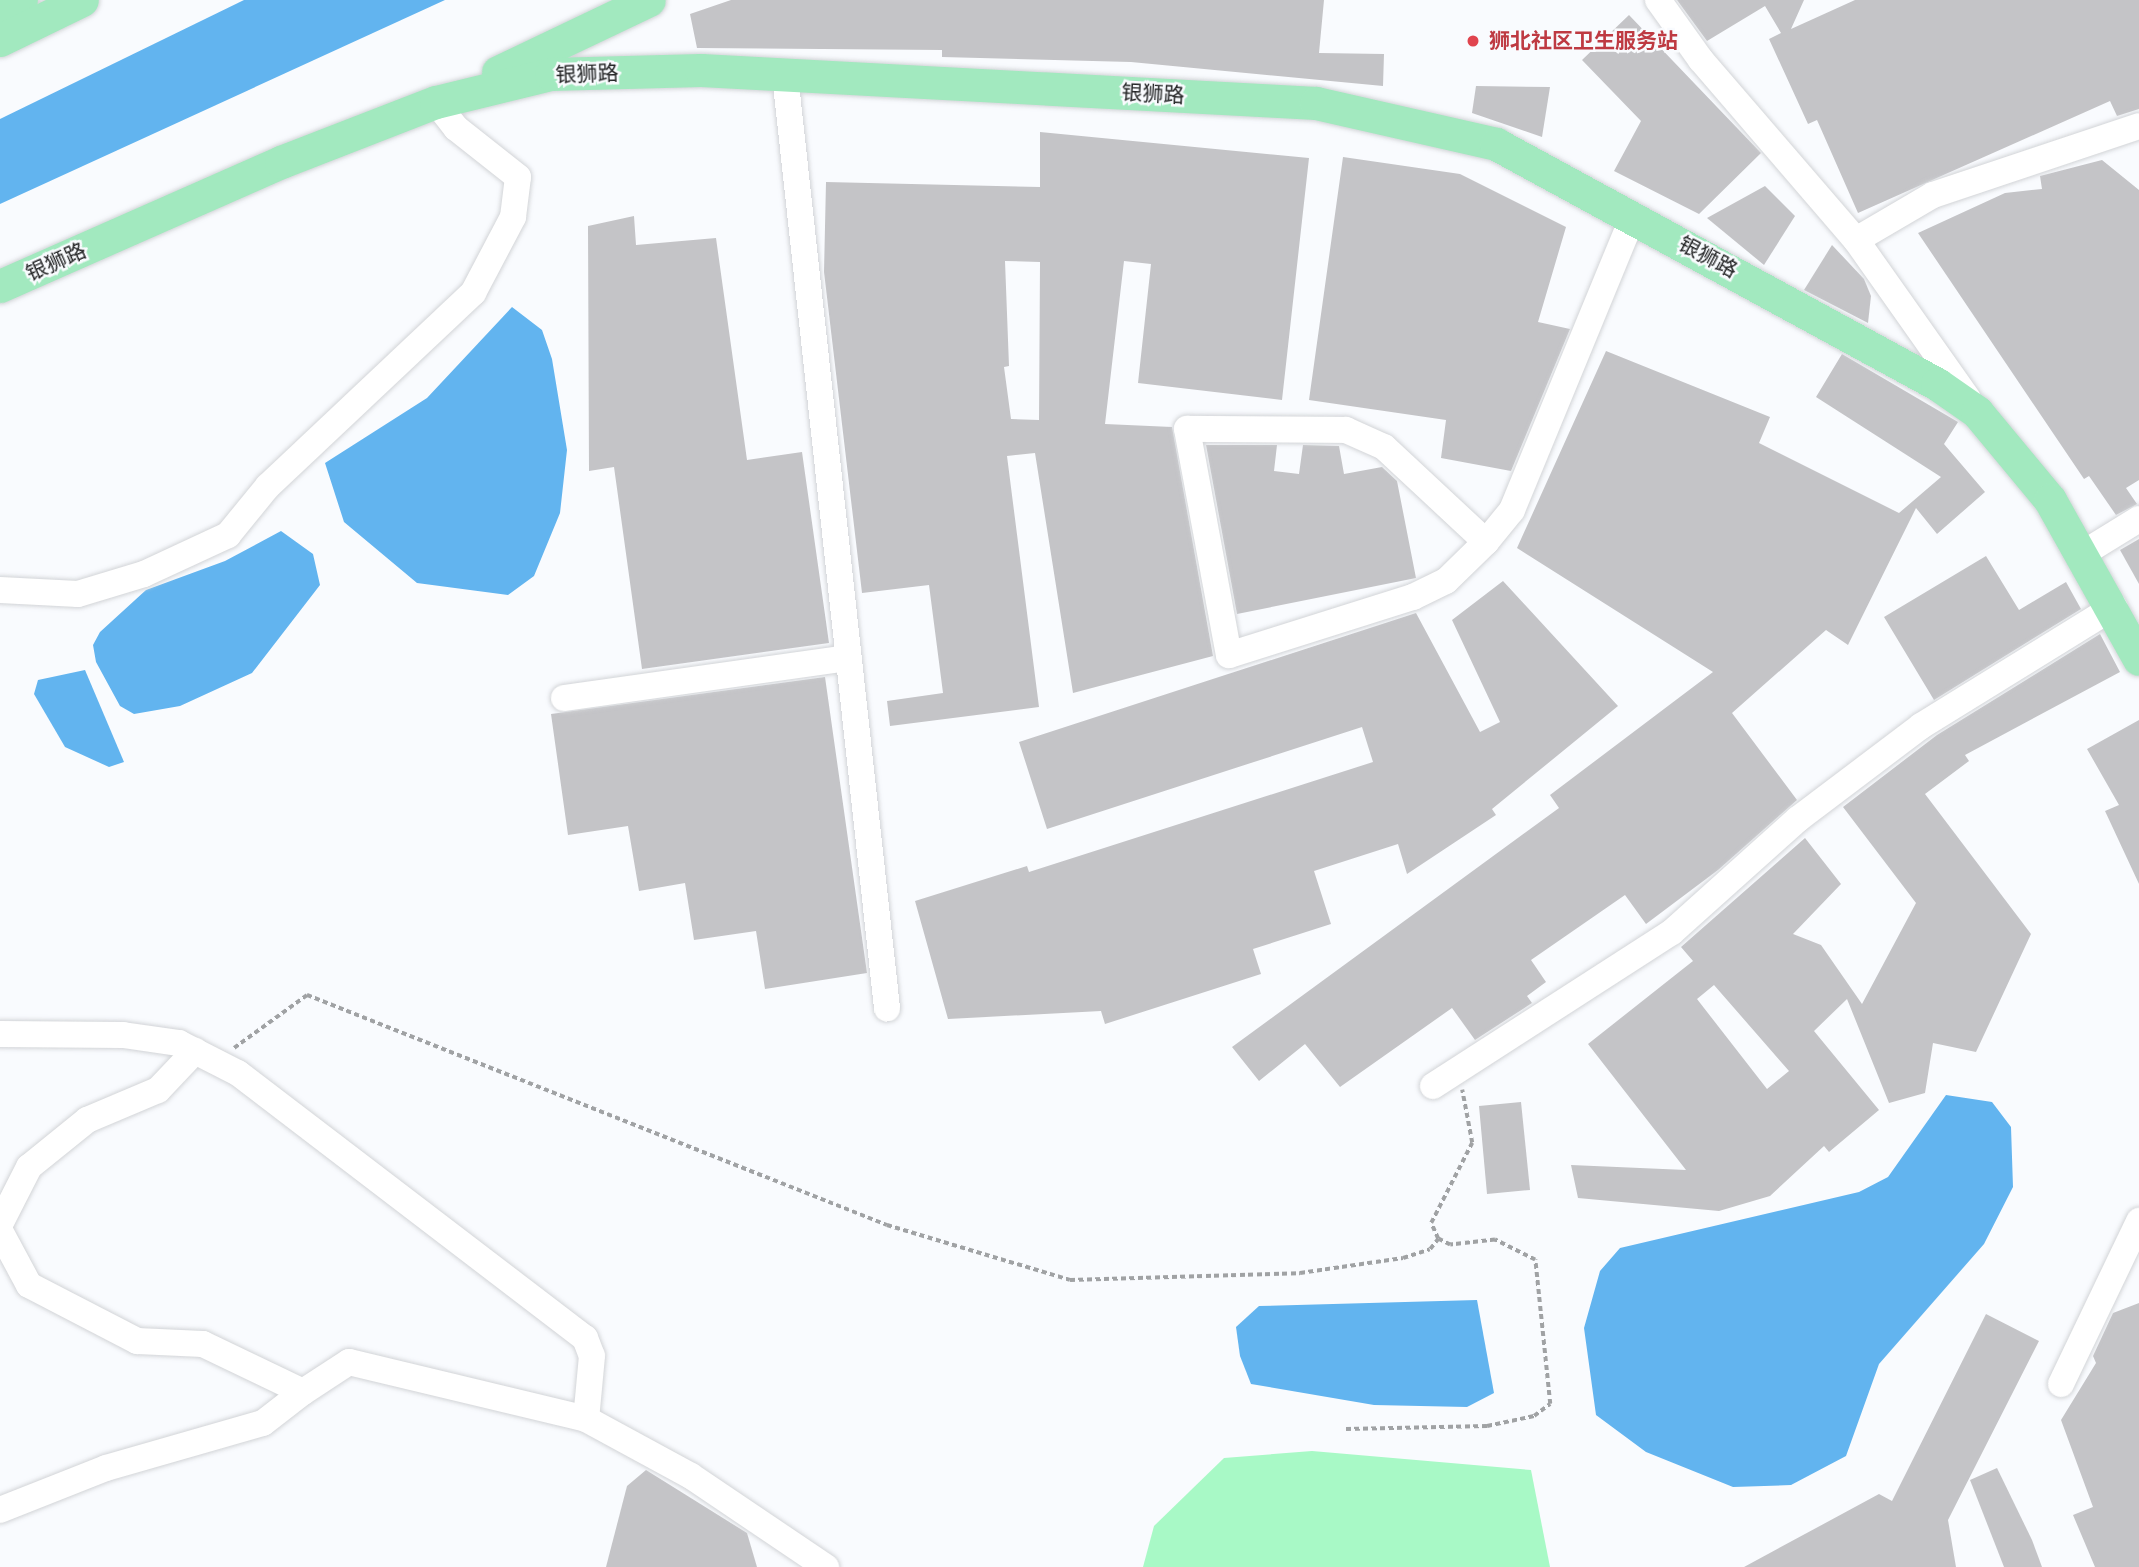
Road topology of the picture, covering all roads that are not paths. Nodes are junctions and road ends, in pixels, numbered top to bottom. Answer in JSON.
{"nodes":[{"id":1,"x":21,"y":0,"type":"edge"},
{"id":2,"x":82,"y":0,"type":"edge"},
{"id":3,"x":649,"y":0,"type":"edge"},
{"id":4,"x":1658,"y":0,"type":"edge"},
{"id":5,"x":0,"y":10,"type":"edge"},
{"id":6,"x":0,"y":40,"type":"edge"},
{"id":7,"x":785,"y":75,"type":"junction"},
{"id":8,"x":436,"y":102,"type":"junction"},
{"id":9,"x":2139,"y":126,"type":"edge"},
{"id":10,"x":1633,"y":217,"type":"junction"},
{"id":11,"x":1856,"y":240,"type":"junction"},
{"id":12,"x":0,"y":286,"type":"edge"},
{"id":13,"x":1978,"y":412,"type":"junction"},
{"id":14,"x":2139,"y":519,"type":"edge"},
{"id":15,"x":1486,"y":542,"type":"junction"},
{"id":16,"x":2082,"y":554,"type":"junction"},
{"id":17,"x":0,"y":590,"type":"edge"},
{"id":18,"x":2114,"y":607,"type":"junction"},
{"id":19,"x":848,"y":658,"type":"junction"},
{"id":20,"x":2139,"y":659,"type":"edge"},
{"id":21,"x":564,"y":698,"type":"dead end"},
{"id":22,"x":887,"y":1008,"type":"dead end"},
{"id":23,"x":0,"y":1034,"type":"edge"},
{"id":24,"x":205,"y":1056,"type":"junction"},
{"id":25,"x":1444,"y":1079,"type":"road end"},
{"id":26,"x":2139,"y":1221,"type":"edge"},
{"id":27,"x":0,"y":1224,"type":"edge"},
{"id":28,"x":0,"y":1231,"type":"edge"},
{"id":29,"x":2061,"y":1384,"type":"dead end"},
{"id":30,"x":303,"y":1392,"type":"junction"},
{"id":31,"x":586,"y":1419,"type":"junction"},
{"id":32,"x":0,"y":1510,"type":"edge"},
{"id":33,"x":826,"y":1567,"type":"edge"}],
"edges":[{"from":1,"to":5,"type":"main road"},
{"from":2,"to":6,"type":"main road"},
{"from":3,"to":8,"type":"main road"},
{"from":4,"to":11,"type":"street"},
{"from":7,"to":8,"type":"main road","name":"银狮路"},
{"from":7,"to":10,"type":"main road","name":"银狮路"},
{"from":7,"to":19,"type":"street"},
{"from":8,"to":12,"type":"main road","name":"银狮路"},
{"from":8,"to":17,"type":"street"},
{"from":9,"to":11,"type":"street"},
{"from":10,"to":13,"type":"main road","name":"银狮路"},
{"from":10,"to":15,"type":"street"},
{"from":11,"to":13,"type":"street"},
{"from":13,"to":16,"type":"main road","name":"银狮路"},
{"from":14,"to":16,"type":"street"},
{"from":15,"to":15,"type":"street"},
{"from":16,"to":18,"type":"main road","name":"银狮路"},
{"from":18,"to":20,"type":"main road","name":"银狮路"},
{"from":18,"to":25,"type":"street"},
{"from":19,"to":21,"type":"street"},
{"from":19,"to":22,"type":"street"},
{"from":23,"to":24,"type":"street"},
{"from":24,"to":27,"type":"street"},
{"from":24,"to":31,"type":"street"},
{"from":26,"to":29,"type":"street"},
{"from":28,"to":30,"type":"street"},
{"from":30,"to":31,"type":"street"},
{"from":30,"to":32,"type":"street"},
{"from":31,"to":33,"type":"street"}]}
